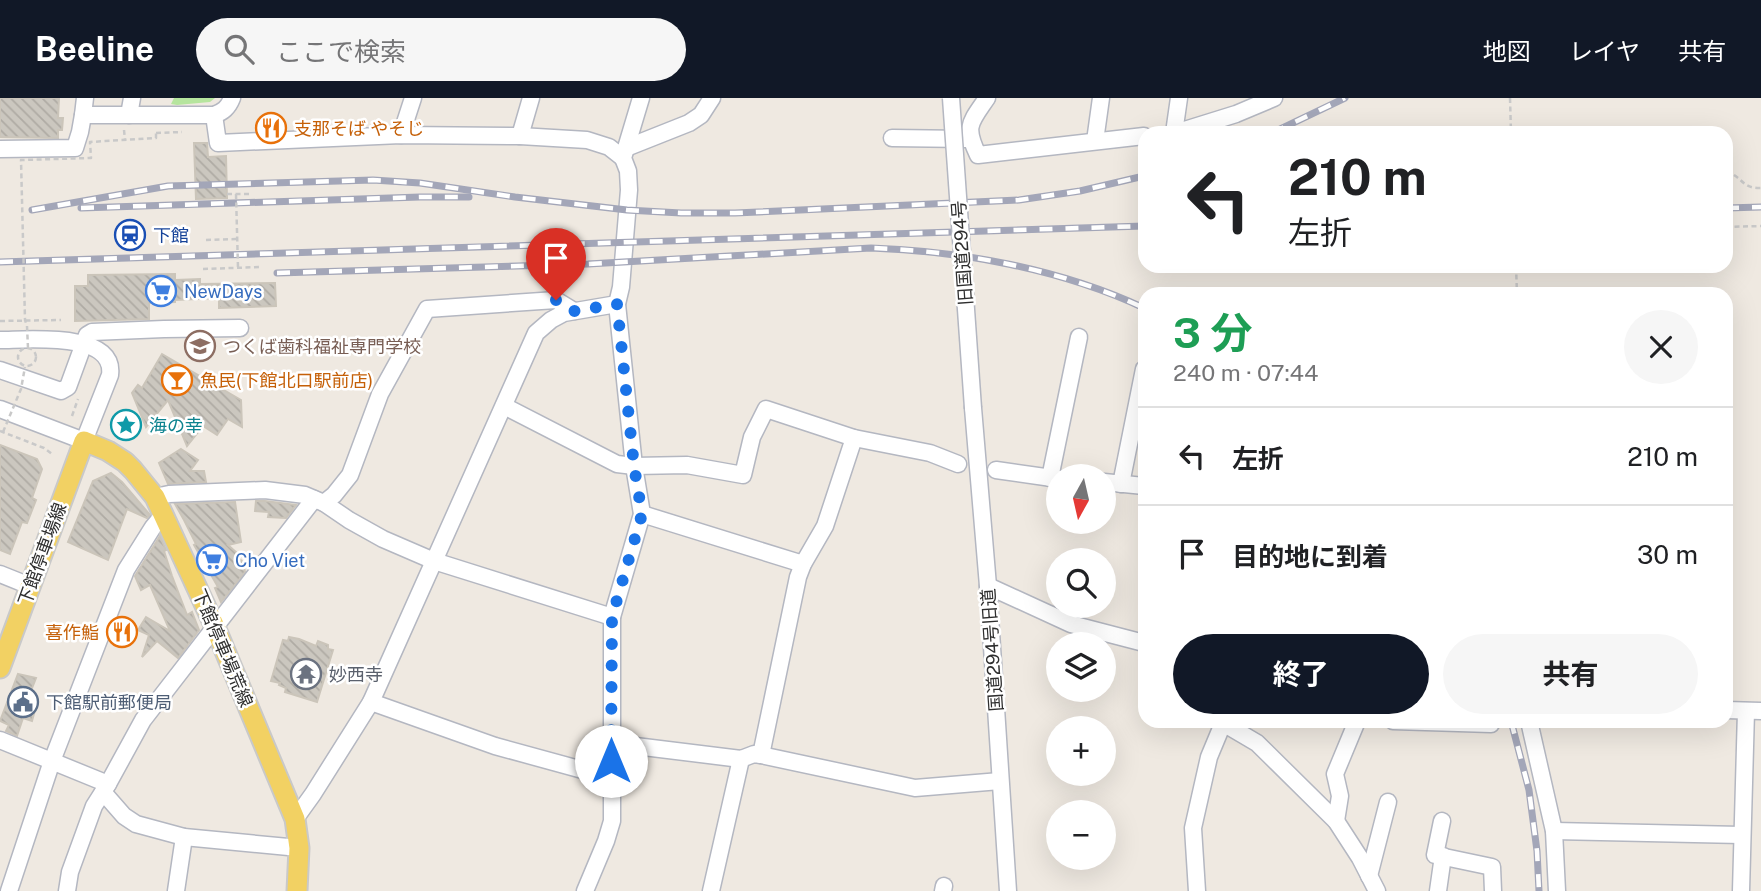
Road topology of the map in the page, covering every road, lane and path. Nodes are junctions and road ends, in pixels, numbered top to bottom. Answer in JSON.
{"nodes":[{"id":1,"x":85,"y":98,"type":"edge"},
{"id":2,"x":132,"y":98,"type":"edge"},
{"id":3,"x":158,"y":98,"type":"edge"},
{"id":4,"x":232,"y":98,"type":"edge"},
{"id":5,"x":413,"y":98,"type":"edge"},
{"id":6,"x":531,"y":98,"type":"edge"},
{"id":7,"x":641,"y":98,"type":"edge"},
{"id":8,"x":712,"y":98,"type":"edge"},
{"id":9,"x":951,"y":98,"type":"edge"},
{"id":10,"x":987,"y":98,"type":"edge"},
{"id":11,"x":1101,"y":98,"type":"edge"},
{"id":12,"x":1179,"y":98,"type":"edge"},
{"id":13,"x":1273,"y":98,"type":"edge"},
{"id":14,"x":1510,"y":98,"type":"edge"},
{"id":15,"x":83,"y":115,"type":"junction"},
{"id":16,"x":154,"y":115,"type":"junction"},
{"id":17,"x":214,"y":115,"type":"junction"},
{"id":18,"x":126,"y":122,"type":"junction"},
{"id":19,"x":1176,"y":126,"type":"edge"},
{"id":20,"x":1197,"y":126,"type":"edge"},
{"id":21,"x":1511,"y":126,"type":"edge"},
{"id":22,"x":182,"y":132,"type":"dead end"},
{"id":23,"x":401,"y":135,"type":"junction"},
{"id":24,"x":520,"y":136,"type":"junction"},
{"id":25,"x":1138,"y":137,"type":"edge"},
{"id":26,"x":892,"y":138,"type":"dead end"},
{"id":27,"x":970,"y":139,"type":"junction"},
{"id":28,"x":125,"y":140,"type":"junction"},
{"id":29,"x":1095,"y":141,"type":"junction"},
{"id":30,"x":0,"y":149,"type":"edge"},
{"id":31,"x":624,"y":153,"type":"junction"},
{"id":32,"x":1733,"y":174,"type":"edge"},
{"id":33,"x":1761,"y":188,"type":"edge"},
{"id":34,"x":227,"y":194,"type":"dead end"},
{"id":35,"x":236,"y":194,"type":"junction"},
{"id":36,"x":250,"y":194,"type":"dead end"},
{"id":37,"x":1761,"y":226,"type":"edge"},
{"id":38,"x":1733,"y":227,"type":"edge"},
{"id":39,"x":236,"y":239,"type":"junction"},
{"id":40,"x":205,"y":240,"type":"dead end"},
{"id":41,"x":261,"y":267,"type":"dead end"},
{"id":42,"x":238,"y":268,"type":"junction"},
{"id":43,"x":203,"y":269,"type":"dead end"},
{"id":44,"x":617,"y":304,"type":"junction"},
{"id":45,"x":574,"y":311,"type":"junction"},
{"id":46,"x":25,"y":320,"type":"junction"},
{"id":47,"x":61,"y":320,"type":"dead end"},
{"id":48,"x":0,"y":321,"type":"edge"},
{"id":49,"x":240,"y":328,"type":"dead end"},
{"id":50,"x":1079,"y":337,"type":"dead end"},
{"id":51,"x":0,"y":340,"type":"edge"},
{"id":52,"x":85,"y":344,"type":"junction"},
{"id":53,"x":28,"y":348,"type":"junction"},
{"id":54,"x":26,"y":367,"type":"junction"},
{"id":55,"x":0,"y":370,"type":"edge"},
{"id":56,"x":1138,"y":399,"type":"edge"},
{"id":57,"x":504,"y":406,"type":"junction"},
{"id":58,"x":973,"y":408,"type":"joint"},
{"id":59,"x":0,"y":409,"type":"edge"},
{"id":60,"x":2,"y":432,"type":"edge"},
{"id":61,"x":854,"y":438,"type":"junction"},
{"id":62,"x":85,"y":441,"type":"junction"},
{"id":63,"x":52,"y":454,"type":"dead end"},
{"id":64,"x":958,"y":464,"type":"dead end"},
{"id":65,"x":1056,"y":464,"type":"edge"},
{"id":66,"x":634,"y":466,"type":"junction"},
{"id":67,"x":996,"y":470,"type":"dead end"},
{"id":68,"x":1046,"y":477,"type":"edge"},
{"id":69,"x":1116,"y":483,"type":"edge"},
{"id":70,"x":1121,"y":484,"type":"junction"},
{"id":71,"x":1138,"y":485,"type":"edge"},
{"id":72,"x":319,"y":501,"type":"junction"},
{"id":73,"x":159,"y":506,"type":"junction"},
{"id":74,"x":642,"y":514,"type":"junction"},
{"id":75,"x":434,"y":562,"type":"junction"},
{"id":76,"x":803,"y":564,"type":"junction"},
{"id":77,"x":0,"y":574,"type":"edge"},
{"id":78,"x":30,"y":586,"type":"junction"},
{"id":79,"x":988,"y":586,"type":"junction"},
{"id":80,"x":612,"y":617,"type":"junction"},
{"id":81,"x":215,"y":627,"type":"junction"},
{"id":82,"x":1138,"y":641,"type":"edge"},
{"id":83,"x":0,"y":668,"type":"edge"},
{"id":84,"x":371,"y":702,"type":"junction"},
{"id":85,"x":1733,"y":710,"type":"edge"},
{"id":86,"x":1753,"y":711,"type":"edge"},
{"id":87,"x":1221,"y":728,"type":"edge"},
{"id":88,"x":1233,"y":728,"type":"edge"},
{"id":89,"x":1354,"y":728,"type":"edge"},
{"id":90,"x":1531,"y":728,"type":"edge"},
{"id":91,"x":0,"y":740,"type":"edge"},
{"id":92,"x":611,"y":743,"type":"junction"},
{"id":93,"x":761,"y":755,"type":"junction"},
{"id":94,"x":741,"y":759,"type":"junction"},
{"id":95,"x":52,"y":761,"type":"junction"},
{"id":96,"x":612,"y":778,"type":"junction"},
{"id":97,"x":1000,"y":781,"type":"junction"},
{"id":98,"x":106,"y":788,"type":"junction"},
{"id":99,"x":1388,"y":802,"type":"dead end"},
{"id":100,"x":295,"y":818,"type":"junction"},
{"id":101,"x":1336,"y":821,"type":"junction"},
{"id":102,"x":1442,"y":821,"type":"dead end"},
{"id":103,"x":1554,"y":831,"type":"junction"},
{"id":104,"x":1741,"y":835,"type":"junction"},
{"id":105,"x":184,"y":837,"type":"junction"},
{"id":106,"x":299,"y":848,"type":"junction"},
{"id":107,"x":1443,"y":856,"type":"junction"},
{"id":108,"x":1369,"y":876,"type":"junction"},
{"id":109,"x":9,"y":891,"type":"edge"},
{"id":110,"x":67,"y":891,"type":"edge"},
{"id":111,"x":176,"y":891,"type":"edge"},
{"id":112,"x":297,"y":891,"type":"edge"},
{"id":113,"x":585,"y":891,"type":"edge"},
{"id":114,"x":711,"y":891,"type":"edge"},
{"id":115,"x":1008,"y":891,"type":"edge"},
{"id":116,"x":1197,"y":891,"type":"edge"},
{"id":117,"x":1377,"y":891,"type":"edge"},
{"id":118,"x":1438,"y":891,"type":"edge"},
{"id":119,"x":1493,"y":891,"type":"edge"},
{"id":120,"x":1557,"y":891,"type":"edge"},
{"id":121,"x":1741,"y":891,"type":"edge"}],
"edges":[{"from":1,"to":15,"type":"street"},
{"from":2,"to":18,"type":"street"},
{"from":3,"to":16,"type":"street"},
{"from":4,"to":17,"type":"street"},
{"from":5,"to":23,"type":"street"},
{"from":6,"to":24,"type":"street"},
{"from":7,"to":31,"type":"street"},
{"from":8,"to":31,"type":"street"},
{"from":9,"to":58,"type":"street","name":"旧国道294号","bridge":true},
{"from":10,"to":27,"type":"street"},
{"from":11,"to":29,"type":"street"},
{"from":12,"to":19,"type":"street"},
{"from":13,"to":20,"type":"street"},
{"from":14,"to":21,"type":"path"},
{"from":15,"to":18,"type":"street"},
{"from":15,"to":30,"type":"street"},
{"from":16,"to":17,"type":"street"},
{"from":16,"to":18,"type":"street"},
{"from":17,"to":23,"type":"street"},
{"from":18,"to":28,"type":"path","bridge":true},
{"from":22,"to":28,"type":"path","bridge":true},
{"from":23,"to":24,"type":"street"},
{"from":24,"to":31,"type":"street"},
{"from":25,"to":29,"type":"street"},
{"from":26,"to":27,"type":"street"},
{"from":27,"to":29,"type":"street"},
{"from":28,"to":46,"type":"path","bridge":true},
{"from":31,"to":44,"type":"street"},
{"from":32,"to":33,"type":"path"},
{"from":34,"to":35,"type":"path","bridge":true},
{"from":35,"to":36,"type":"path"},
{"from":35,"to":39,"type":"path","bridge":true},
{"from":37,"to":38,"type":"path"},
{"from":39,"to":40,"type":"path"},
{"from":39,"to":42,"type":"path","bridge":true},
{"from":41,"to":42,"type":"path"},
{"from":42,"to":43,"type":"path"},
{"from":44,"to":45,"type":"street"},
{"from":44,"to":66,"type":"street"},
{"from":45,"to":57,"type":"street"},
{"from":45,"to":72,"type":"street"},
{"from":46,"to":47,"type":"path"},
{"from":46,"to":48,"type":"path"},
{"from":46,"to":53,"type":"path","bridge":true},
{"from":49,"to":52,"type":"street"},
{"from":50,"to":65,"type":"street"},
{"from":51,"to":52,"type":"street"},
{"from":52,"to":55,"type":"street"},
{"from":52,"to":62,"type":"street"},
{"from":53,"to":54,"type":"path"},
{"from":53,"to":54,"type":"path"},
{"from":54,"to":60,"type":"path","bridge":true},
{"from":56,"to":70,"type":"street"},
{"from":57,"to":66,"type":"street"},
{"from":57,"to":75,"type":"street"},
{"from":58,"to":79,"type":"street","name":"国道294号旧道"},
{"from":59,"to":62,"type":"street"},
{"from":60,"to":63,"type":"path"},
{"from":61,"to":64,"type":"street"},
{"from":61,"to":66,"type":"street"},
{"from":61,"to":76,"type":"street"},
{"from":62,"to":73,"type":"main road","name":"下館停車場荒線"},
{"from":62,"to":78,"type":"main road","name":"下館停車場線"},
{"from":66,"to":74,"type":"street"},
{"from":67,"to":68,"type":"street"},
{"from":69,"to":70,"type":"street"},
{"from":70,"to":71,"type":"street"},
{"from":72,"to":73,"type":"street"},
{"from":72,"to":75,"type":"street"},
{"from":72,"to":81,"type":"street"},
{"from":73,"to":81,"type":"main road","name":"下館停車場荒線"},
{"from":73,"to":95,"type":"street"},
{"from":74,"to":76,"type":"street"},
{"from":74,"to":80,"type":"street"},
{"from":75,"to":80,"type":"street"},
{"from":75,"to":84,"type":"street"},
{"from":76,"to":93,"type":"street"},
{"from":77,"to":78,"type":"street"},
{"from":78,"to":83,"type":"main road","name":"下館停車場線"},
{"from":79,"to":82,"type":"street"},
{"from":79,"to":97,"type":"street","name":"国道294号旧道"},
{"from":80,"to":92,"type":"street"},
{"from":81,"to":98,"type":"street"},
{"from":81,"to":100,"type":"main road","name":"下館停車場荒線"},
{"from":84,"to":96,"type":"street"},
{"from":84,"to":100,"type":"street"},
{"from":85,"to":86,"type":"street"},
{"from":86,"to":104,"type":"street"},
{"from":87,"to":116,"type":"street"},
{"from":88,"to":101,"type":"street"},
{"from":89,"to":101,"type":"street"},
{"from":90,"to":103,"type":"street"},
{"from":91,"to":95,"type":"street"},
{"from":92,"to":94,"type":"street"},
{"from":92,"to":96,"type":"street"},
{"from":93,"to":94,"type":"street"},
{"from":93,"to":97,"type":"street"},
{"from":94,"to":114,"type":"street"},
{"from":95,"to":98,"type":"street"},
{"from":95,"to":109,"type":"street"},
{"from":96,"to":113,"type":"street"},
{"from":97,"to":115,"type":"street","name":"国道294号旧道"},
{"from":98,"to":105,"type":"street"},
{"from":98,"to":110,"type":"street"},
{"from":99,"to":108,"type":"street"},
{"from":100,"to":106,"type":"main road","name":"下館停車場荒線"},
{"from":101,"to":108,"type":"street"},
{"from":102,"to":107,"type":"street"},
{"from":103,"to":104,"type":"street"},
{"from":103,"to":120,"type":"street"},
{"from":104,"to":121,"type":"street"},
{"from":105,"to":106,"type":"street"},
{"from":105,"to":111,"type":"street"},
{"from":106,"to":112,"type":"main road","name":"下館停車場荒線"},
{"from":107,"to":118,"type":"street"},
{"from":107,"to":119,"type":"street"},
{"from":108,"to":117,"type":"street"}]}
